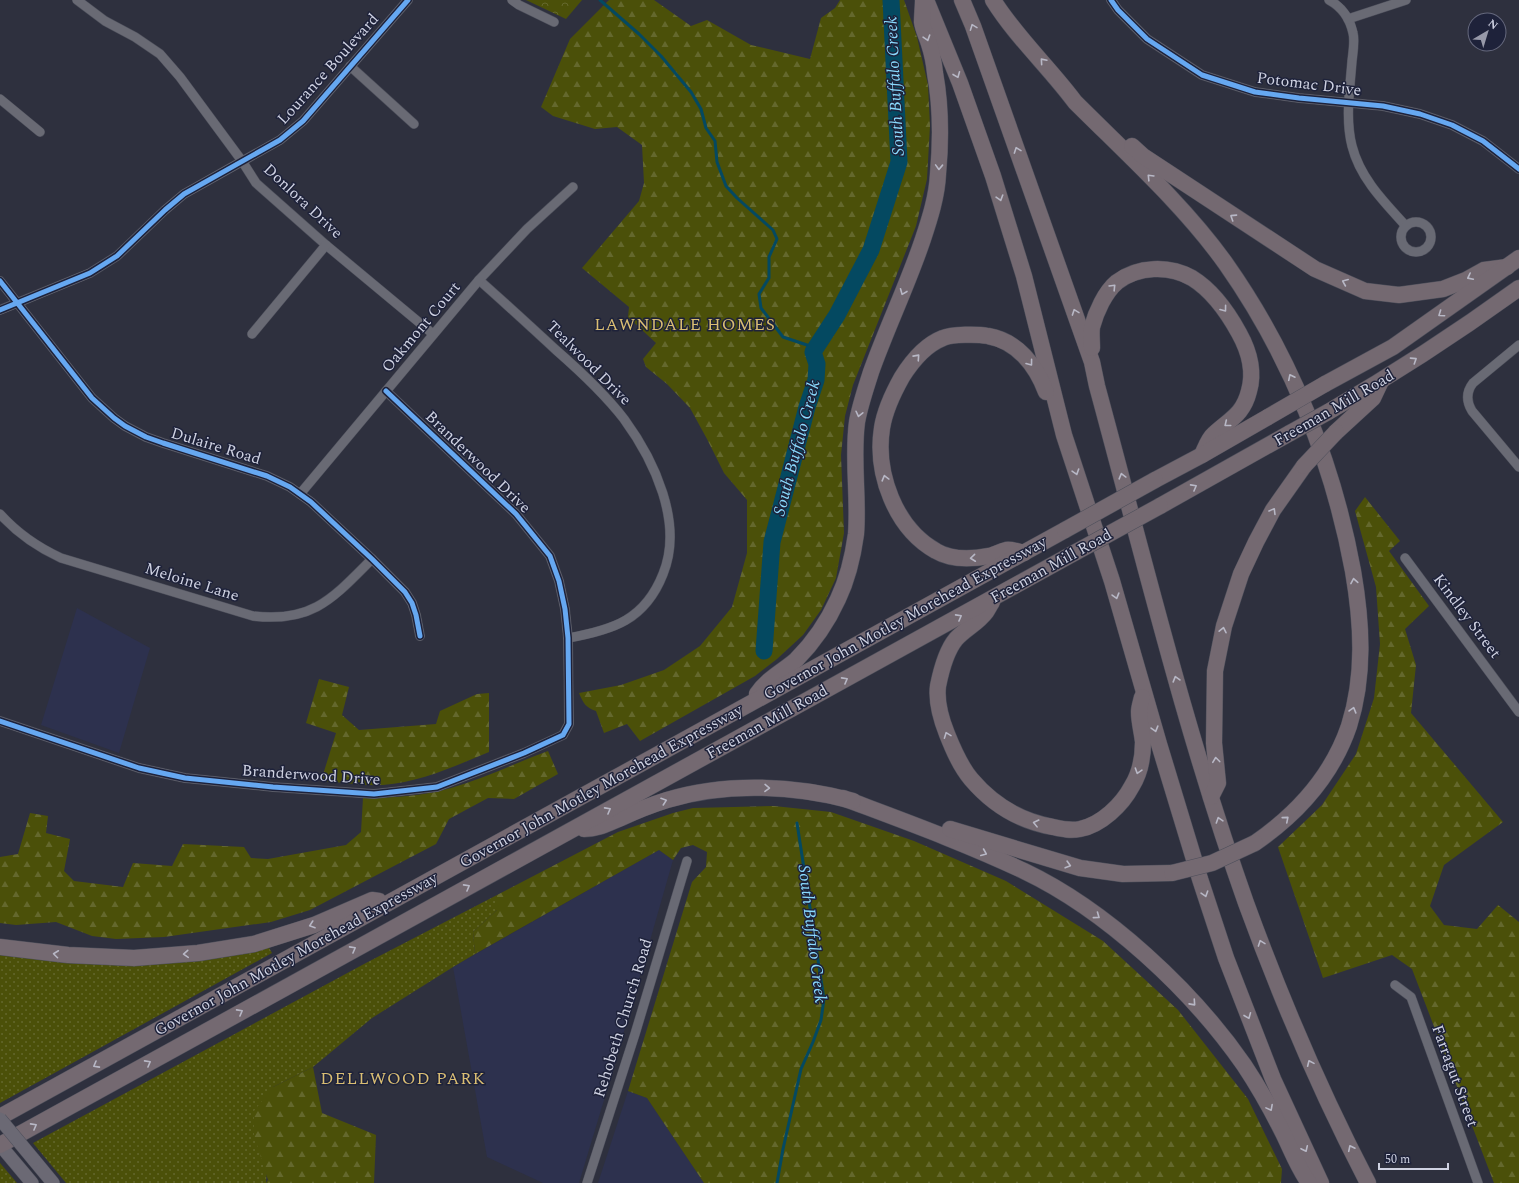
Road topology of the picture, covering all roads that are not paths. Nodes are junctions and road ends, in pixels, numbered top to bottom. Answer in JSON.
{"nodes":[{"id":1,"x":77,"y":0,"type":"edge"},
{"id":2,"x":408,"y":0,"type":"edge"},
{"id":3,"x":512,"y":0,"type":"edge"},
{"id":4,"x":923,"y":0,"type":"edge"},
{"id":5,"x":926,"y":0,"type":"edge"},
{"id":6,"x":962,"y":0,"type":"edge"},
{"id":7,"x":993,"y":0,"type":"edge"},
{"id":8,"x":1111,"y":0,"type":"edge"},
{"id":9,"x":1329,"y":0,"type":"edge"},
{"id":10,"x":1406,"y":0,"type":"edge"},
{"id":11,"x":1348,"y":19,"type":"junction"},
{"id":12,"x":554,"y":22,"type":"dead end"},
{"id":13,"x":350,"y":66,"type":"junction"},
{"id":14,"x":1061,"y":83,"type":"junction"},
{"id":15,"x":0,"y":99,"type":"edge"},
{"id":16,"x":1349,"y":102,"type":"junction"},
{"id":17,"x":414,"y":124,"type":"dead end"},
{"id":18,"x":40,"y":132,"type":"dead end"},
{"id":19,"x":242,"y":161,"type":"junction"},
{"id":20,"x":1519,"y":169,"type":"edge"},
{"id":21,"x":573,"y":187,"type":"dead end"},
{"id":22,"x":1406,"y":226,"type":"dead end"},
{"id":23,"x":326,"y":245,"type":"junction"},
{"id":24,"x":1513,"y":262,"type":"edge"},
{"id":25,"x":0,"y":280,"type":"edge"},
{"id":26,"x":479,"y":280,"type":"junction"},
{"id":27,"x":1519,"y":288,"type":"edge"},
{"id":28,"x":17,"y":302,"type":"junction"},
{"id":29,"x":0,"y":310,"type":"edge"},
{"id":30,"x":252,"y":334,"type":"dead end"},
{"id":31,"x":433,"y":334,"type":"junction"},
{"id":32,"x":1517,"y":346,"type":"edge"},
{"id":33,"x":1092,"y":362,"type":"junction"},
{"id":34,"x":1382,"y":381,"type":"junction"},
{"id":35,"x":386,"y":391,"type":"junction"},
{"id":36,"x":1064,"y":435,"type":"junction"},
{"id":37,"x":1202,"y":455,"type":"junction"},
{"id":38,"x":1519,"y":467,"type":"edge"},
{"id":39,"x":300,"y":494,"type":"junction"},
{"id":40,"x":0,"y":514,"type":"edge"},
{"id":41,"x":1024,"y":553,"type":"junction"},
{"id":42,"x":1405,"y":558,"type":"dead end"},
{"id":43,"x":372,"y":559,"type":"junction"},
{"id":44,"x":994,"y":597,"type":"junction"},
{"id":45,"x":420,"y":636,"type":"dead end"},
{"id":46,"x":568,"y":638,"type":"junction"},
{"id":47,"x":1144,"y":692,"type":"junction"},
{"id":48,"x":751,"y":703,"type":"junction"},
{"id":49,"x":1519,"y":712,"type":"edge"},
{"id":50,"x":0,"y":721,"type":"edge"},
{"id":51,"x":1211,"y":797,"type":"junction"},
{"id":52,"x":843,"y":798,"type":"junction"},
{"id":53,"x":574,"y":829,"type":"junction"},
{"id":54,"x":687,"y":861,"type":"dead end"},
{"id":55,"x":388,"y":902,"type":"junction"},
{"id":56,"x":0,"y":948,"type":"edge"},
{"id":57,"x":1395,"y":985,"type":"dead end"},
{"id":58,"x":0,"y":1118,"type":"edge"},
{"id":59,"x":0,"y":1145,"type":"edge"},
{"id":60,"x":32,"y":1183,"type":"edge"},
{"id":61,"x":53,"y":1183,"type":"edge"},
{"id":62,"x":587,"y":1183,"type":"edge"},
{"id":63,"x":1309,"y":1183,"type":"edge"},
{"id":64,"x":1321,"y":1183,"type":"edge"},
{"id":65,"x":1368,"y":1183,"type":"edge"},
{"id":66,"x":1478,"y":1183,"type":"edge"}],
"edges":[{"from":1,"to":19,"type":"street","name":"Donlora Drive"},
{"from":2,"to":13,"type":"street","name":"Lourance Boulevard"},
{"from":3,"to":12,"type":"street"},
{"from":4,"to":48,"type":"highway","one_way":true},
{"from":5,"to":36,"type":"highway","one_way":true},
{"from":33,"to":6,"type":"highway","one_way":true},
{"from":14,"to":7,"type":"highway","one_way":true},
{"from":8,"to":16,"type":"street","name":"Potomac Drive"},
{"from":9,"to":11,"type":"street"},
{"from":10,"to":11,"type":"street"},
{"from":11,"to":16,"type":"street"},
{"from":13,"to":17,"type":"street"},
{"from":13,"to":19,"type":"street","name":"Lourance Boulevard"},
{"from":24,"to":14,"type":"highway","one_way":true},
{"from":52,"to":14,"type":"highway","one_way":true,"bridge":true},
{"from":15,"to":18,"type":"street"},
{"from":16,"to":20,"type":"street","name":"Potomac Drive"},
{"from":16,"to":22,"type":"street"},
{"from":19,"to":23,"type":"street","name":"Donlora Drive"},
{"from":19,"to":28,"type":"street","name":"Lourance Boulevard"},
{"from":21,"to":26,"type":"street","name":"Oakmont Court"},
{"from":23,"to":30,"type":"street"},
{"from":23,"to":31,"type":"street","name":"Donlora Drive"},
{"from":24,"to":37,"type":"highway","name":"Freeman Mill Road","one_way":true,"bridge":true},
{"from":25,"to":28,"type":"street","name":"Dulaire Road"},
{"from":26,"to":31,"type":"street","name":"Oakmont Court"},
{"from":26,"to":46,"type":"street","name":"Tealwood Drive"},
{"from":34,"to":27,"type":"highway","name":"Freeman Mill Road","one_way":true},
{"from":28,"to":29,"type":"street","name":"Lourance Boulevard"},
{"from":28,"to":39,"type":"street","name":"Dulaire Road"},
{"from":31,"to":35,"type":"street","name":"Oakmont Court"},
{"from":32,"to":38,"type":"street"},
{"from":33,"to":37,"type":"highway","one_way":true},
{"from":51,"to":33,"type":"highway","one_way":true},
{"from":44,"to":34,"type":"highway","name":"Freeman Mill Road","one_way":true,"bridge":true},
{"from":51,"to":34,"type":"highway","one_way":true,"bridge":true},
{"from":35,"to":39,"type":"street","name":"Oakmont Court"},
{"from":35,"to":46,"type":"street","name":"Branderwood Drive"},
{"from":41,"to":36,"type":"highway","one_way":true},
{"from":36,"to":47,"type":"highway","one_way":true},
{"from":37,"to":41,"type":"highway","name":"Governor John Motley Morehead Expressway","bridge":true},
{"from":39,"to":43,"type":"street","name":"Dulaire Road"},
{"from":40,"to":43,"type":"street","name":"Meloine Lane"},
{"from":41,"to":48,"type":"highway","name":"Governor John Motley Morehead Expressway"},
{"from":42,"to":49,"type":"street","name":"Kindley Street"},
{"from":43,"to":45,"type":"street","name":"Dulaire Road"},
{"from":47,"to":44,"type":"highway","one_way":true},
{"from":53,"to":44,"type":"highway","name":"Freeman Mill Road","one_way":true},
{"from":46,"to":50,"type":"street","name":"Branderwood Drive"},
{"from":47,"to":64,"type":"highway","one_way":true},
{"from":48,"to":55,"type":"highway","name":"Governor John Motley Morehead Expressway"},
{"from":65,"to":51,"type":"highway","one_way":true},
{"from":53,"to":52,"type":"highway","one_way":true},
{"from":52,"to":63,"type":"highway","one_way":true},
{"from":59,"to":53,"type":"highway","name":"Governor John Motley Morehead Expressway","one_way":true},
{"from":54,"to":62,"type":"street","name":"Rehobeth Church Road"},
{"from":55,"to":56,"type":"highway","one_way":true},
{"from":55,"to":58,"type":"highway","name":"Governor John Motley Morehead Expressway","one_way":true},
{"from":57,"to":66,"type":"street","name":"Farragut Street"},
{"from":58,"to":61,"type":"main road","bridge":true},
{"from":59,"to":60,"type":"main road"}]}
